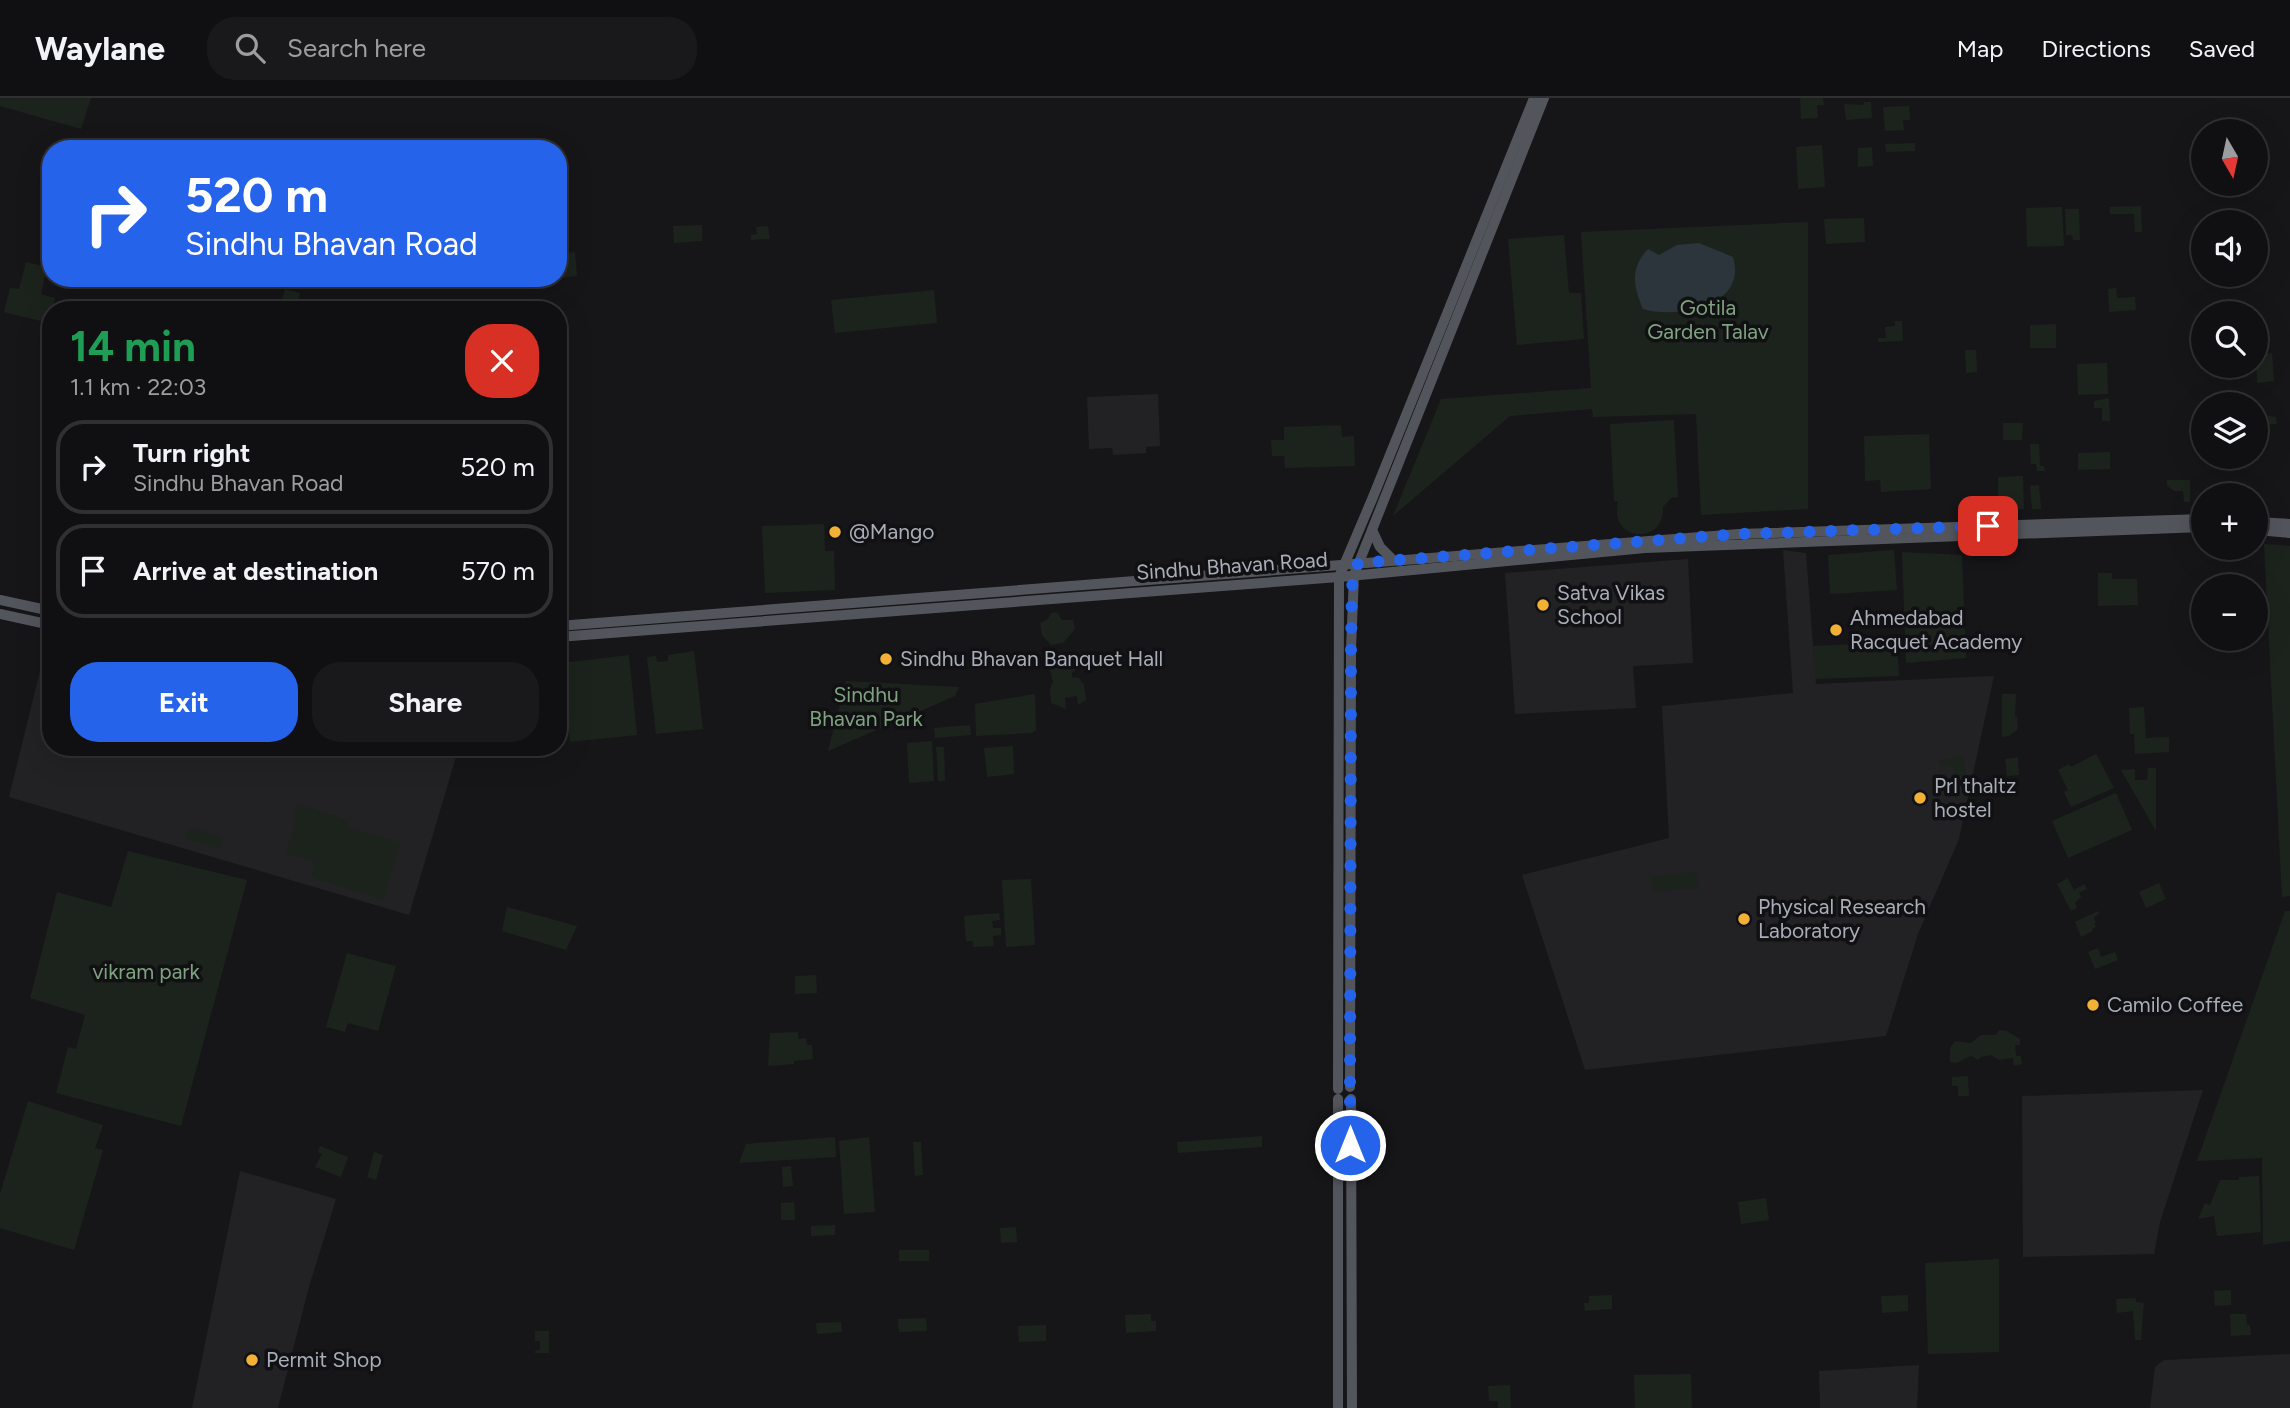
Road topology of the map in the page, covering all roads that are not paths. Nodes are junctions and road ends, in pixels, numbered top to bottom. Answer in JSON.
{"nodes":[{"id":1,"x":1534,"y":98,"type":"edge"},
{"id":2,"x":1544,"y":98,"type":"edge"},
{"id":3,"x":2191,"y":519,"type":"edge"},
{"id":4,"x":2268,"y":523,"type":"edge"},
{"id":5,"x":2290,"y":524,"type":"edge"},
{"id":6,"x":2191,"y":527,"type":"edge"},
{"id":7,"x":1371,"y":530,"type":"junction"},
{"id":8,"x":2268,"y":531,"type":"edge"},
{"id":9,"x":2290,"y":533,"type":"edge"},
{"id":10,"x":1393,"y":560,"type":"junction"},
{"id":11,"x":1358,"y":563,"type":"junction"},
{"id":12,"x":1344,"y":564,"type":"junction"},
{"id":13,"x":1354,"y":575,"type":"junction"},
{"id":14,"x":1339,"y":577,"type":"junction"},
{"id":15,"x":0,"y":600,"type":"edge"},
{"id":16,"x":42,"y":609,"type":"edge"},
{"id":17,"x":0,"y":614,"type":"edge"},
{"id":18,"x":42,"y":623,"type":"edge"},
{"id":19,"x":567,"y":625,"type":"edge"},
{"id":20,"x":567,"y":636,"type":"edge"},
{"id":21,"x":1342,"y":1091,"type":"junction"},
{"id":22,"x":1338,"y":1408,"type":"edge"},
{"id":23,"x":1352,"y":1408,"type":"edge"}],
"edges":[{"from":1,"to":12,"type":"main road"},
{"from":2,"to":7,"type":"main road"},
{"from":3,"to":10,"type":"main road","name":"Sindhu Bhavan Road"},
{"from":4,"to":5,"type":"main road"},
{"from":6,"to":13,"type":"main road","name":"Sindhu Bhavan Road"},
{"from":7,"to":10,"type":"main road"},
{"from":7,"to":11,"type":"main road"},
{"from":8,"to":9,"type":"main road"},
{"from":10,"to":11,"type":"main road","name":"Sindhu Bhavan Road"},
{"from":11,"to":12,"type":"main road","name":"Sindhu Bhavan Road"},
{"from":11,"to":13,"type":"main road"},
{"from":12,"to":14,"type":"main road"},
{"from":12,"to":19,"type":"main road","name":"Sindhu Bhavan Road"},
{"from":13,"to":14,"type":"main road","name":"Sindhu Bhavan Road"},
{"from":13,"to":21,"type":"main road"},
{"from":14,"to":20,"type":"main road","name":"Sindhu Bhavan Road"},
{"from":14,"to":21,"type":"main road"},
{"from":15,"to":16,"type":"main road"},
{"from":17,"to":18,"type":"main road"},
{"from":21,"to":22,"type":"main road"},
{"from":21,"to":23,"type":"main road"}]}
